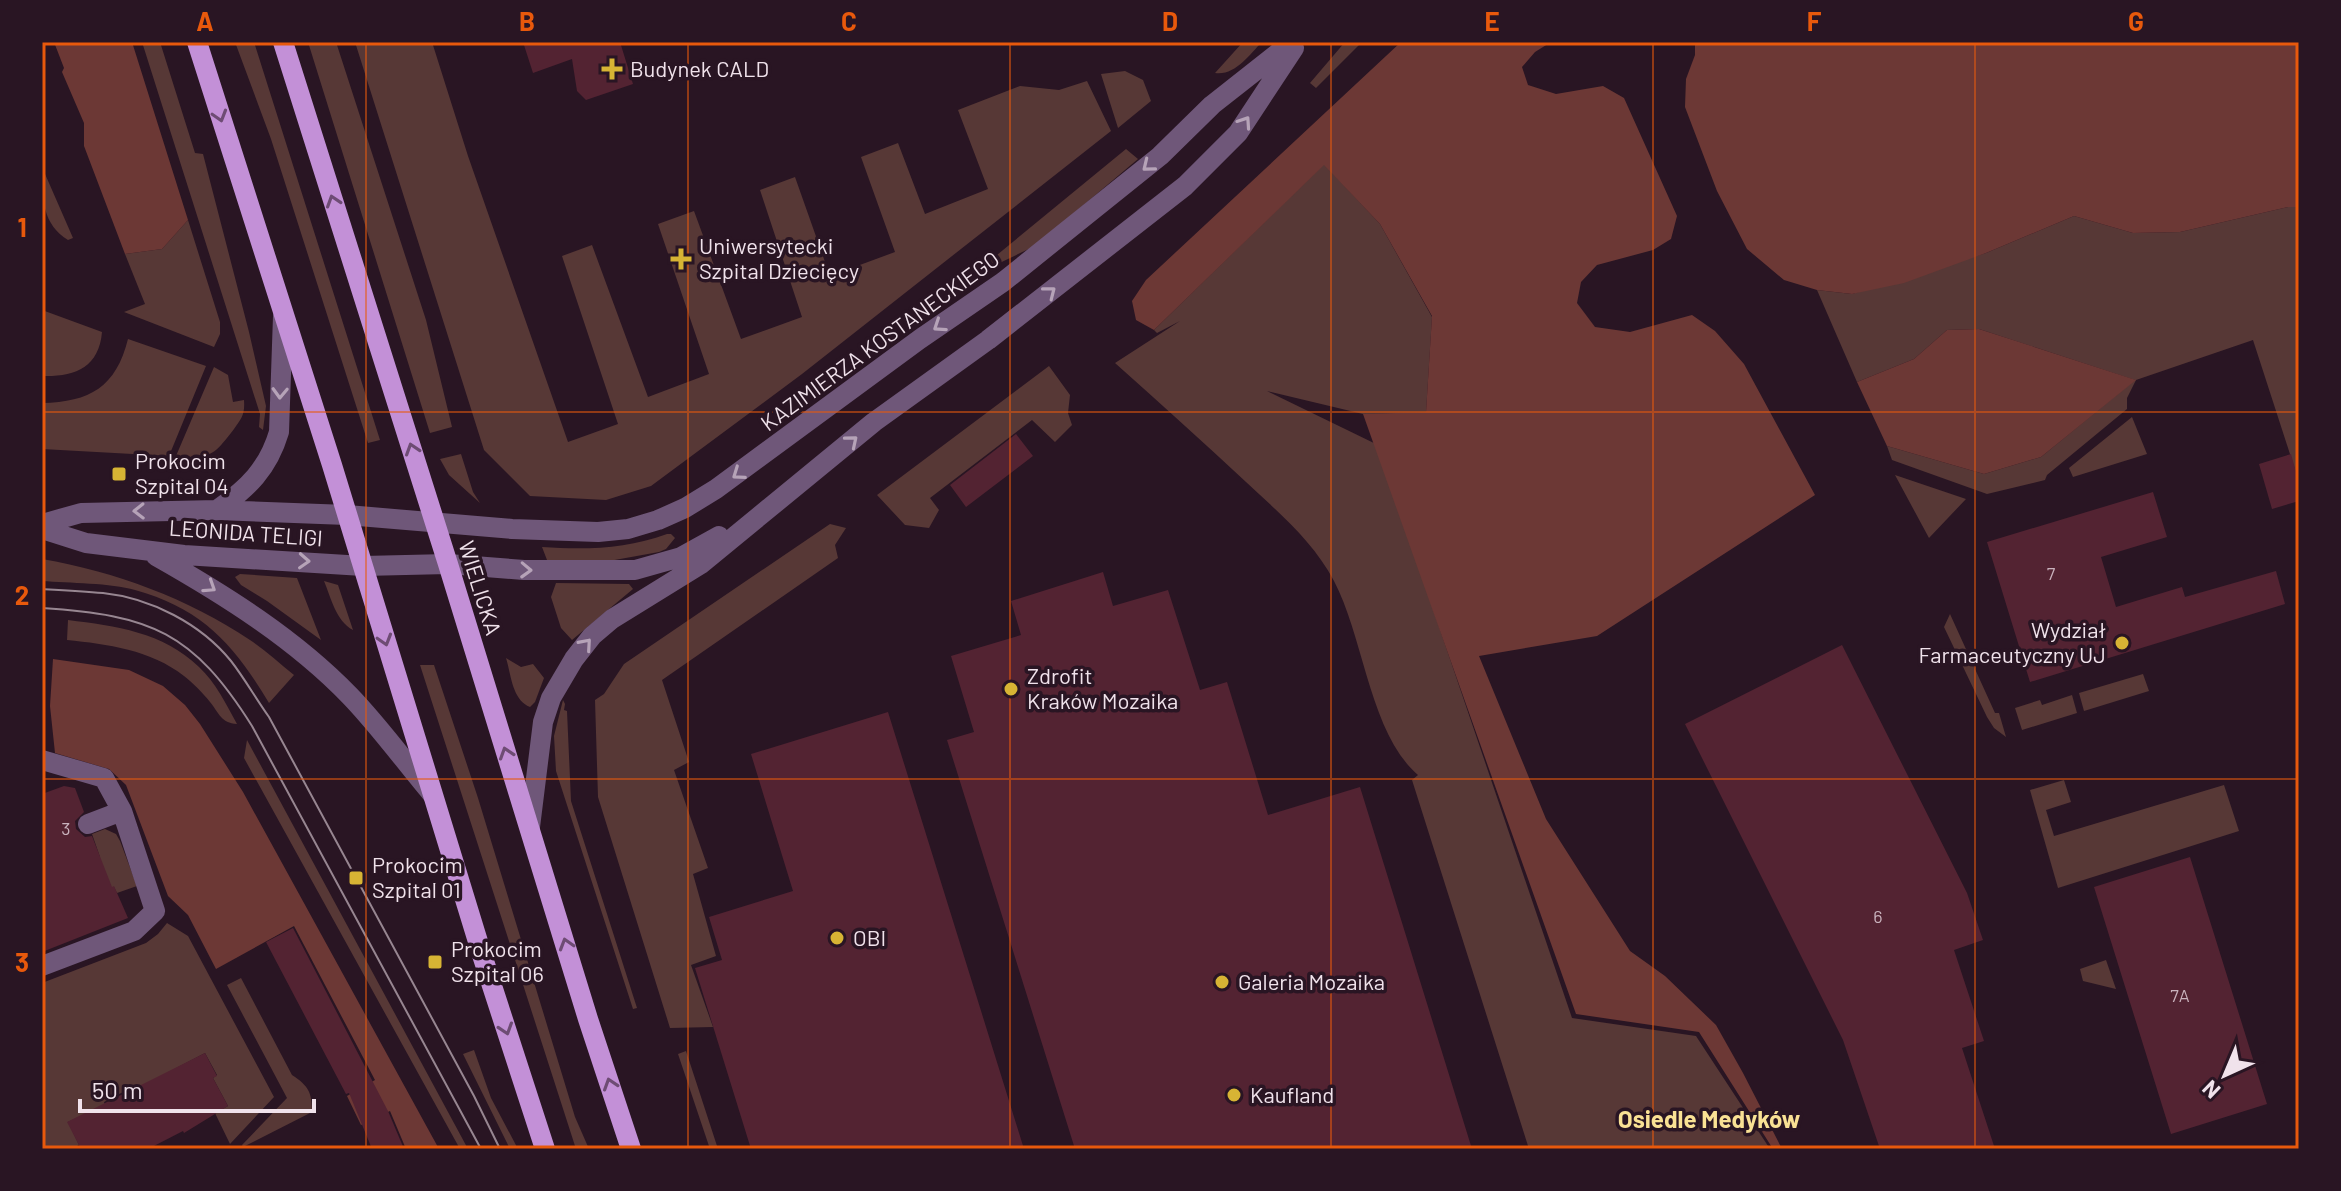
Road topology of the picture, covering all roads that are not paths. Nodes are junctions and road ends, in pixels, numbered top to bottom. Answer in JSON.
{"nodes":[{"id":1,"x":197,"y":42,"type":"edge"},
{"id":2,"x":283,"y":42,"type":"edge"},
{"id":3,"x":1292,"y":42,"type":"edge"},
{"id":4,"x":1298,"y":42,"type":"edge"},
{"id":5,"x":283,"y":316,"type":"junction"},
{"id":6,"x":217,"y":510,"type":"junction"},
{"id":7,"x":759,"y":514,"type":"junction"},
{"id":8,"x":347,"y":515,"type":"junction"},
{"id":9,"x":435,"y":523,"type":"junction"},
{"id":10,"x":42,"y":526,"type":"edge"},
{"id":11,"x":142,"y":548,"type":"junction"},
{"id":12,"x":448,"y":564,"type":"junction"},
{"id":13,"x":363,"y":566,"type":"junction"},
{"id":14,"x":42,"y":760,"type":"edge"},
{"id":15,"x":433,"y":795,"type":"junction"},
{"id":16,"x":122,"y":811,"type":"junction"},
{"id":17,"x":88,"y":824,"type":"dead end"},
{"id":18,"x":530,"y":827,"type":"junction"},
{"id":19,"x":42,"y":966,"type":"edge"},
{"id":20,"x":545,"y":1149,"type":"edge"},
{"id":21,"x":631,"y":1149,"type":"edge"}],
"edges":[{"from":1,"to":5,"type":"main road","one_way":true},
{"from":9,"to":2,"type":"main road","name":"WIELICKA","one_way":true},
{"from":3,"to":9,"type":"street","name":"KAZIMIERZA KOSTANECKIEGO","one_way":true},
{"from":7,"to":4,"type":"street","one_way":true},
{"from":5,"to":6,"type":"street","one_way":true},
{"from":5,"to":8,"type":"main road"},
{"from":6,"to":8,"type":"street","name":"LEONIDA TELIGI"},
{"from":6,"to":10,"type":"street","name":"LEONIDA TELIGI","one_way":true},
{"from":12,"to":7,"type":"street","one_way":true},
{"from":18,"to":7,"type":"street","one_way":true},
{"from":8,"to":9,"type":"street","name":"LEONIDA TELIGI"},
{"from":8,"to":13,"type":"main road"},
{"from":9,"to":12,"type":"main road","name":"WIELICKA"},
{"from":10,"to":11,"type":"street","name":"LEONIDA TELIGI"},
{"from":11,"to":13,"type":"street","name":"LEONIDA TELIGI","one_way":true},
{"from":11,"to":15,"type":"street","one_way":true},
{"from":12,"to":13,"type":"street","name":"LEONIDA TELIGI"},
{"from":18,"to":12,"type":"main road","name":"WIELICKA","one_way":true},
{"from":13,"to":15,"type":"main road","one_way":true},
{"from":14,"to":16,"type":"street"},
{"from":15,"to":20,"type":"main road","one_way":true},
{"from":16,"to":17,"type":"street"},
{"from":16,"to":19,"type":"street"},
{"from":21,"to":18,"type":"main road","name":"WIELICKA","one_way":true}]}
